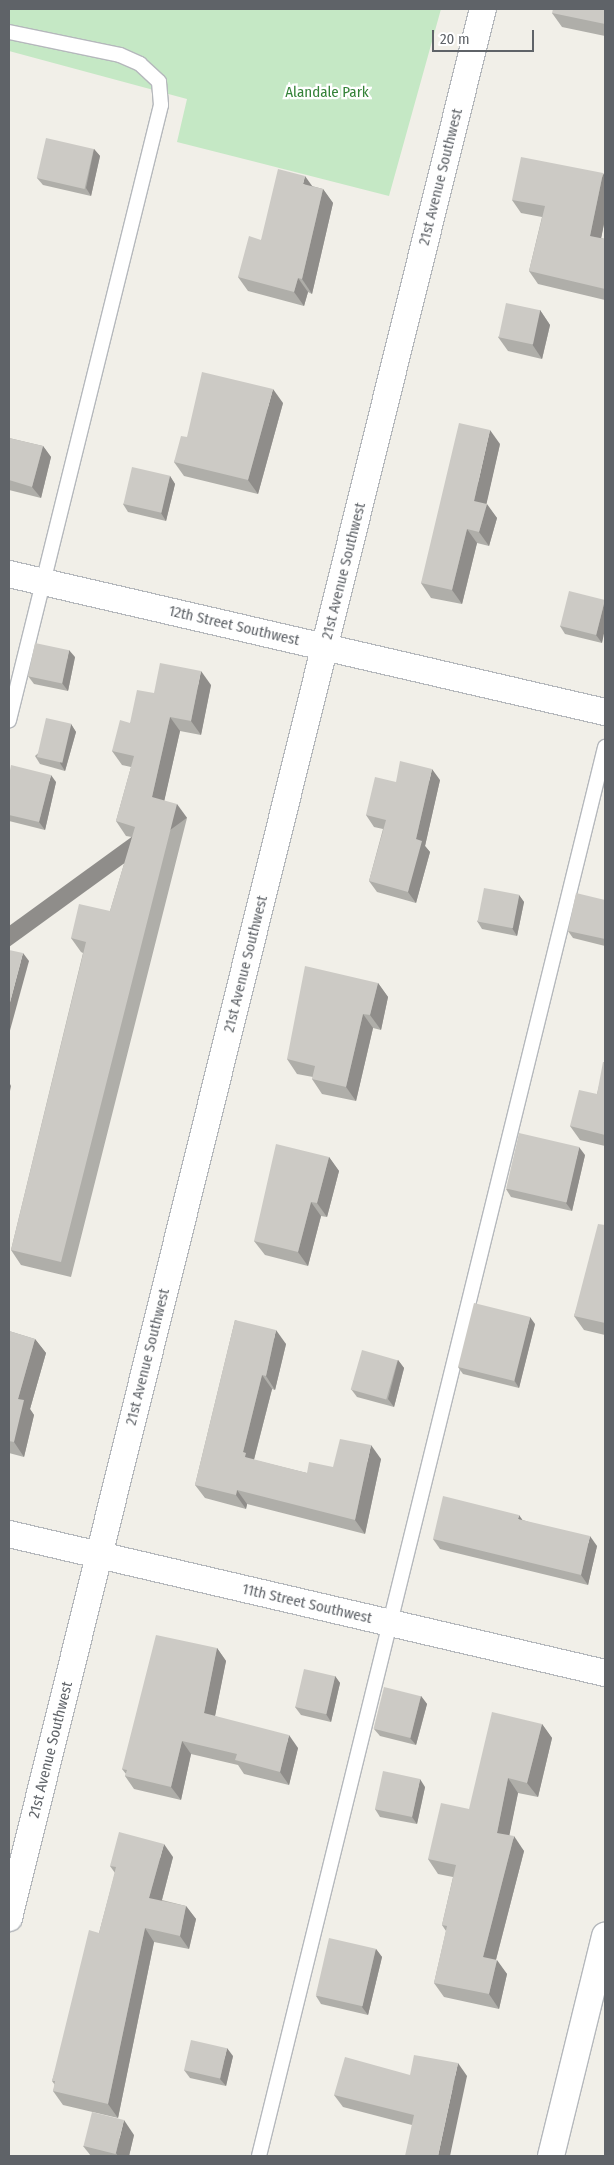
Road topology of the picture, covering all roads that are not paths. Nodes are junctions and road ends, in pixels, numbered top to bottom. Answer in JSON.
{"nodes":[{"id":1,"x":483,"y":9,"type":"edge"},
{"id":2,"x":9,"y":32,"type":"edge"},
{"id":3,"x":9,"y":574,"type":"edge"},
{"id":4,"x":44,"y":582,"type":"junction"},
{"id":5,"x":325,"y":647,"type":"junction"},
{"id":6,"x":605,"y":712,"type":"edge"},
{"id":7,"x":9,"y":720,"type":"edge"},
{"id":8,"x":605,"y":747,"type":"edge"},
{"id":9,"x":9,"y":1534,"type":"edge"},
{"id":10,"x":99,"y":1555,"type":"junction"},
{"id":11,"x":390,"y":1623,"type":"junction"},
{"id":12,"x":605,"y":1673,"type":"edge"},
{"id":13,"x":9,"y":1918,"type":"edge"},
{"id":14,"x":605,"y":1936,"type":"edge"},
{"id":15,"x":259,"y":2156,"type":"edge"},
{"id":16,"x":551,"y":2156,"type":"edge"}],
"edges":[{"from":1,"to":5,"type":"street","name":"21st Avenue Southwest"},
{"from":2,"to":4,"type":"lane"},
{"from":3,"to":4,"type":"street","name":"12th Street Southwest"},
{"from":4,"to":5,"type":"street","name":"12th Street Southwest"},
{"from":4,"to":7,"type":"lane"},
{"from":5,"to":6,"type":"street","name":"12th Street Southwest"},
{"from":5,"to":10,"type":"street","name":"21st Avenue Southwest"},
{"from":8,"to":11,"type":"lane"},
{"from":9,"to":10,"type":"street","name":"11th Street Southwest"},
{"from":10,"to":11,"type":"street","name":"11th Street Southwest"},
{"from":10,"to":13,"type":"street","name":"21st Avenue Southwest"},
{"from":11,"to":12,"type":"street","name":"11th Street Southwest"},
{"from":11,"to":15,"type":"lane"},
{"from":14,"to":16,"type":"street"}]}
